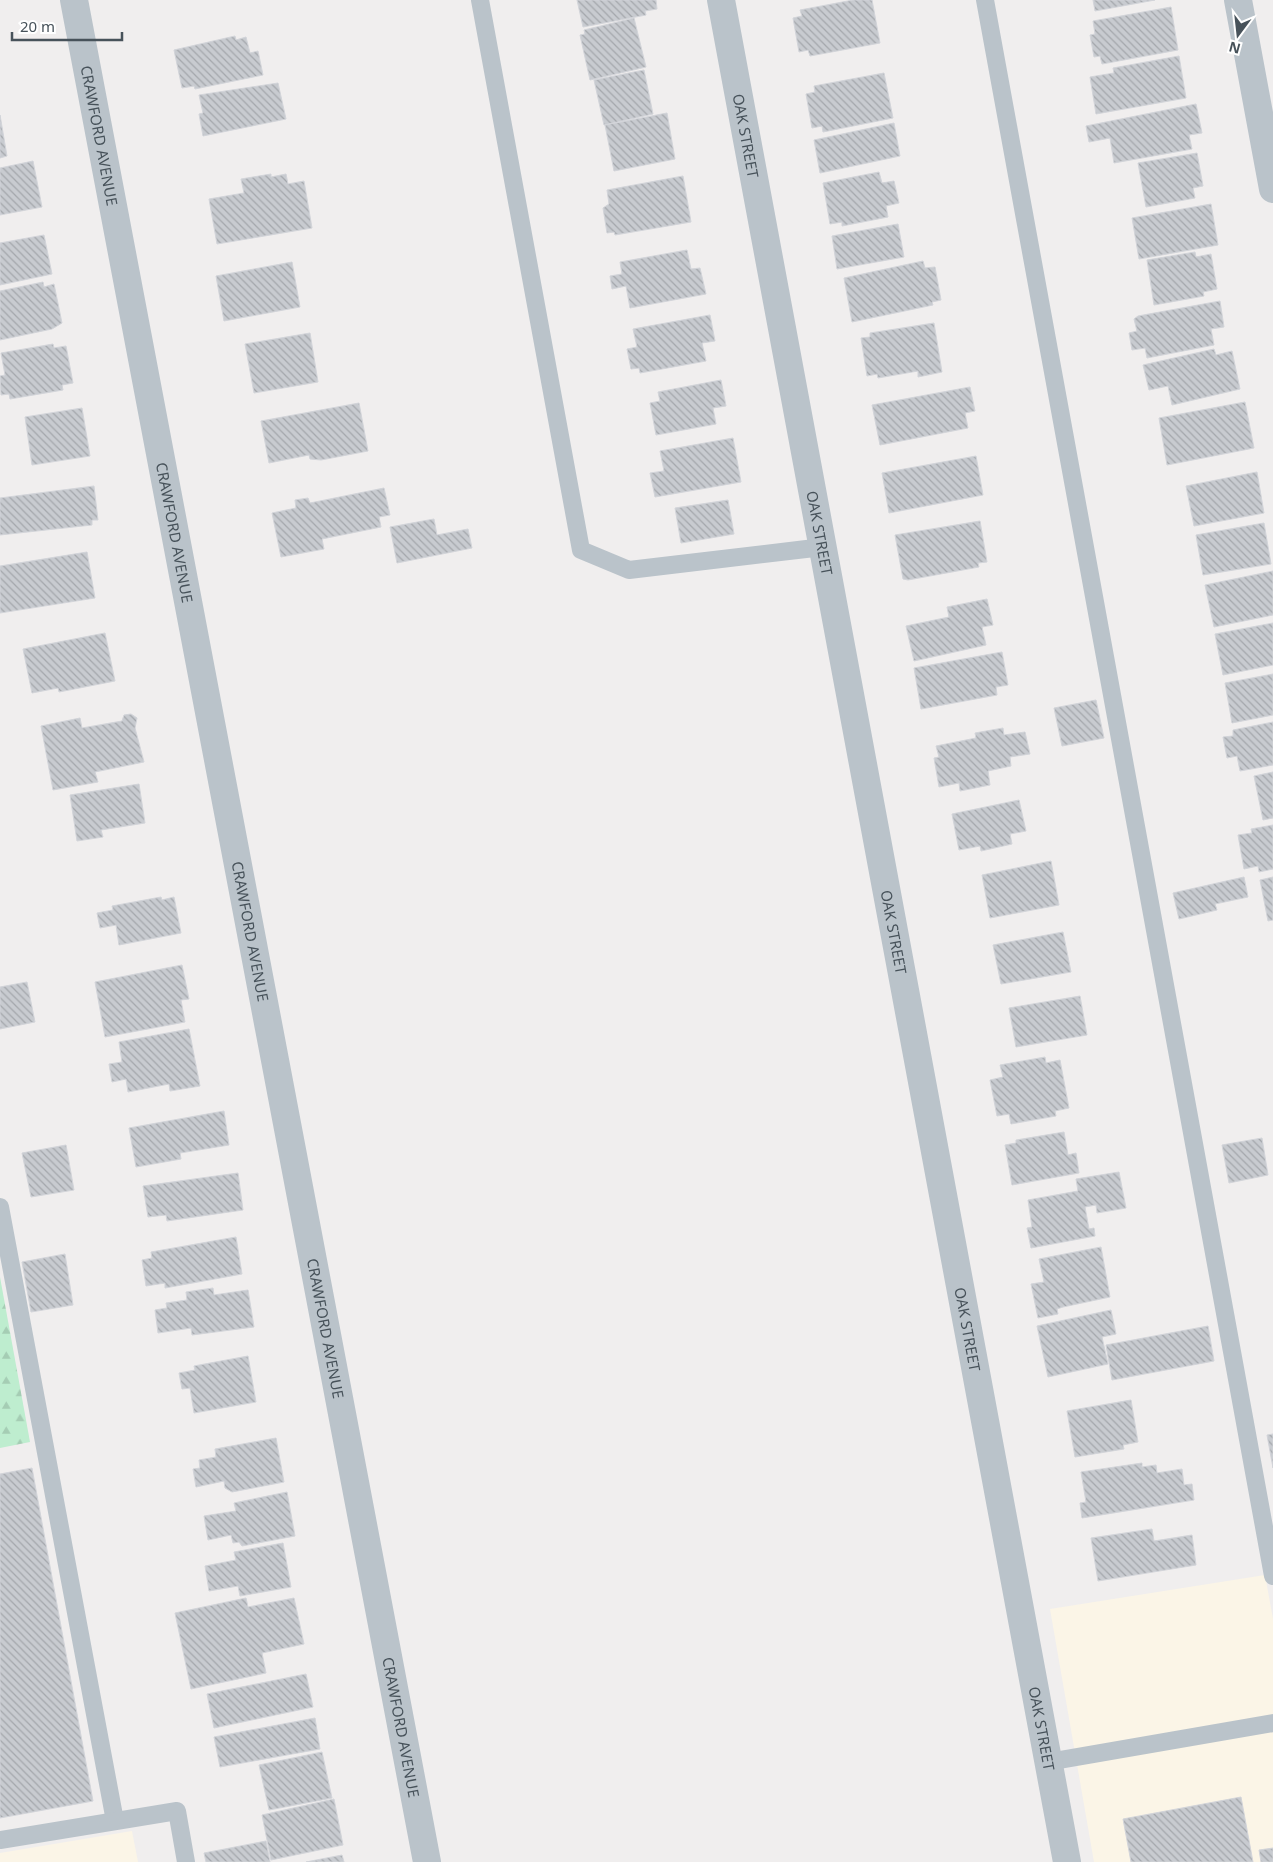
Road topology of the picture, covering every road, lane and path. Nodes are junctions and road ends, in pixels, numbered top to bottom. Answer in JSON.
{"nodes":[{"id":1,"x":74,"y":0,"type":"edge"},
{"id":2,"x":480,"y":0,"type":"edge"},
{"id":3,"x":721,"y":0,"type":"edge"},
{"id":4,"x":985,"y":0,"type":"edge"},
{"id":5,"x":1238,"y":0,"type":"edge"},
{"id":6,"x":1273,"y":189,"type":"edge"},
{"id":7,"x":823,"y":547,"type":"junction"},
{"id":8,"x":0,"y":1207,"type":"edge"},
{"id":9,"x":1273,"y":1576,"type":"edge"},
{"id":10,"x":1273,"y":1723,"type":"edge"},
{"id":11,"x":1048,"y":1762,"type":"junction"},
{"id":12,"x":114,"y":1821,"type":"junction"},
{"id":13,"x":0,"y":1840,"type":"edge"},
{"id":14,"x":186,"y":1862,"type":"edge"},
{"id":15,"x":427,"y":1862,"type":"edge"},
{"id":16,"x":1067,"y":1862,"type":"edge"}],
"edges":[{"from":1,"to":15,"type":"street","name":"CRAWFORD AVENUE"},
{"from":2,"to":7,"type":"lane"},
{"from":3,"to":7,"type":"street","name":"OAK STREET"},
{"from":4,"to":9,"type":"lane"},
{"from":5,"to":6,"type":"street"},
{"from":7,"to":11,"type":"street","name":"OAK STREET"},
{"from":8,"to":12,"type":"lane"},
{"from":10,"to":11,"type":"lane"},
{"from":11,"to":16,"type":"street","name":"OAK STREET"},
{"from":12,"to":13,"type":"lane"},
{"from":12,"to":14,"type":"lane"}]}
